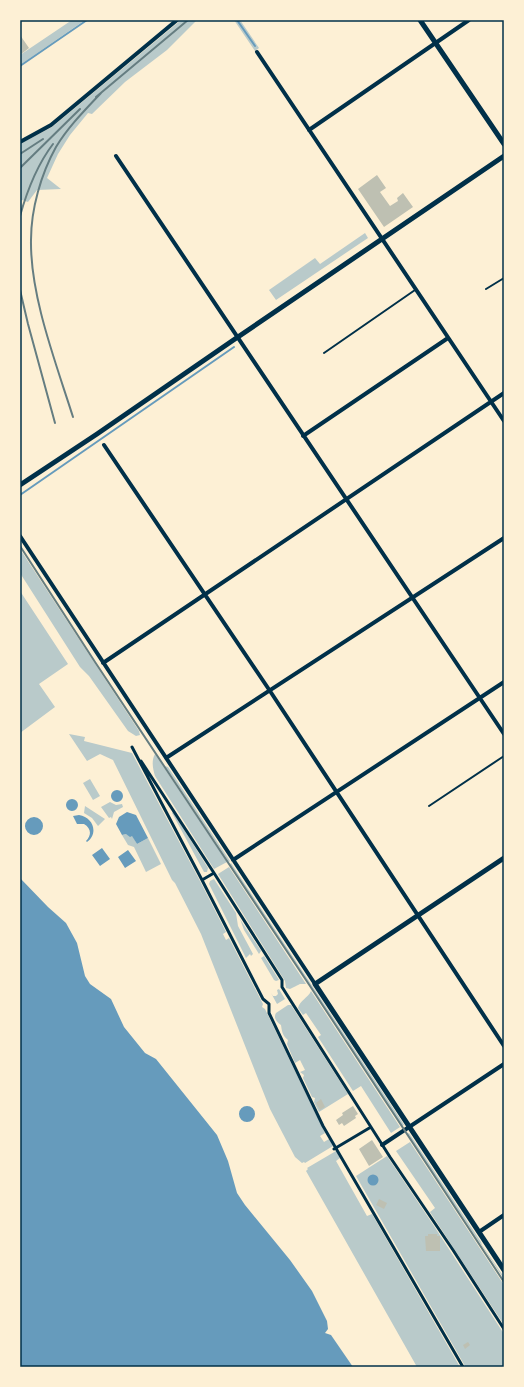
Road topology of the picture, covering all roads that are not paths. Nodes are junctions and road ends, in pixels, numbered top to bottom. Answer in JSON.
{"nodes":[{"id":1,"x":177,"y":20,"type":"edge"},
{"id":2,"x":420,"y":20,"type":"edge"},
{"id":3,"x":469,"y":20,"type":"edge"},
{"id":4,"x":435,"y":43,"type":"junction"},
{"id":5,"x":257,"y":52,"type":"dead end"},
{"id":6,"x":309,"y":130,"type":"junction"},
{"id":7,"x":20,"y":142,"type":"edge"},
{"id":8,"x":504,"y":144,"type":"edge"},
{"id":9,"x":116,"y":156,"type":"dead end"},
{"id":10,"x":504,"y":156,"type":"edge"},
{"id":11,"x":382,"y":239,"type":"junction"},
{"id":12,"x":504,"y":278,"type":"edge"},
{"id":13,"x":486,"y":289,"type":"dead end"},
{"id":14,"x":416,"y":290,"type":"junction"},
{"id":15,"x":237,"y":337,"type":"junction"},
{"id":16,"x":448,"y":338,"type":"junction"},
{"id":17,"x":324,"y":352,"type":"dead end"},
{"id":18,"x":504,"y":393,"type":"edge"},
{"id":19,"x":491,"y":402,"type":"junction"},
{"id":20,"x":504,"y":421,"type":"edge"},
{"id":21,"x":303,"y":436,"type":"junction"},
{"id":22,"x":104,"y":445,"type":"dead end"},
{"id":23,"x":20,"y":485,"type":"edge"},
{"id":24,"x":346,"y":499,"type":"junction"},
{"id":25,"x":20,"y":536,"type":"edge"},
{"id":26,"x":504,"y":538,"type":"edge"},
{"id":27,"x":205,"y":594,"type":"junction"},
{"id":28,"x":413,"y":598,"type":"junction"},
{"id":29,"x":103,"y":663,"type":"junction"},
{"id":30,"x":504,"y":682,"type":"edge"},
{"id":31,"x":270,"y":691,"type":"junction"},
{"id":32,"x":480,"y":698,"type":"junction"},
{"id":33,"x":504,"y":734,"type":"edge"},
{"id":34,"x":504,"y":756,"type":"edge"},
{"id":35,"x":166,"y":758,"type":"junction"},
{"id":36,"x":338,"y":793,"type":"junction"},
{"id":37,"x":429,"y":806,"type":"dead end"},
{"id":38,"x":504,"y":858,"type":"edge"},
{"id":39,"x":234,"y":860,"type":"junction"},
{"id":40,"x":214,"y":872,"type":"junction"},
{"id":41,"x":202,"y":880,"type":"junction"},
{"id":42,"x":418,"y":915,"type":"junction"},
{"id":43,"x":315,"y":984,"type":"junction"},
{"id":44,"x":504,"y":1046,"type":"edge"},
{"id":45,"x":504,"y":1064,"type":"edge"},
{"id":46,"x":371,"y":1127,"type":"junction"},
{"id":47,"x":409,"y":1127,"type":"junction"},
{"id":48,"x":382,"y":1145,"type":"junction"},
{"id":49,"x":335,"y":1148,"type":"junction"},
{"id":50,"x":504,"y":1215,"type":"edge"},
{"id":51,"x":479,"y":1232,"type":"junction"},
{"id":52,"x":504,"y":1270,"type":"edge"},
{"id":53,"x":504,"y":1329,"type":"edge"},
{"id":54,"x":463,"y":1367,"type":"edge"}],
"edges":[{"from":1,"to":7,"type":"street"},
{"from":2,"to":4,"type":"street"},
{"from":3,"to":4,"type":"street"},
{"from":4,"to":6,"type":"street"},
{"from":4,"to":8,"type":"street"},
{"from":5,"to":6,"type":"street"},
{"from":6,"to":11,"type":"street"},
{"from":9,"to":15,"type":"street"},
{"from":10,"to":11,"type":"street"},
{"from":11,"to":14,"type":"street"},
{"from":11,"to":15,"type":"street"},
{"from":12,"to":13,"type":"lane"},
{"from":14,"to":16,"type":"street"},
{"from":14,"to":17,"type":"lane"},
{"from":15,"to":21,"type":"street"},
{"from":15,"to":23,"type":"street"},
{"from":16,"to":19,"type":"street"},
{"from":16,"to":21,"type":"street"},
{"from":18,"to":19,"type":"street"},
{"from":19,"to":20,"type":"street"},
{"from":19,"to":24,"type":"street"},
{"from":21,"to":24,"type":"street"},
{"from":22,"to":27,"type":"street"},
{"from":24,"to":27,"type":"street"},
{"from":24,"to":28,"type":"street"},
{"from":25,"to":29,"type":"street"},
{"from":26,"to":28,"type":"street"},
{"from":27,"to":29,"type":"street"},
{"from":27,"to":31,"type":"street"},
{"from":28,"to":31,"type":"street"},
{"from":28,"to":32,"type":"street"},
{"from":29,"to":35,"type":"street"},
{"from":30,"to":32,"type":"street"},
{"from":31,"to":35,"type":"street"},
{"from":31,"to":36,"type":"street"},
{"from":32,"to":33,"type":"street"},
{"from":32,"to":36,"type":"street"},
{"from":34,"to":37,"type":"lane"},
{"from":35,"to":39,"type":"street"},
{"from":36,"to":39,"type":"street"},
{"from":36,"to":42,"type":"street"},
{"from":38,"to":42,"type":"street"},
{"from":39,"to":43,"type":"street"},
{"from":40,"to":41,"type":"street"},
{"from":40,"to":41,"type":"street"},
{"from":40,"to":46,"type":"street"},
{"from":41,"to":49,"type":"street"},
{"from":42,"to":43,"type":"street"},
{"from":42,"to":44,"type":"street"},
{"from":43,"to":47,"type":"street"},
{"from":45,"to":47,"type":"street"},
{"from":46,"to":48,"type":"street"},
{"from":46,"to":49,"type":"street"},
{"from":47,"to":48,"type":"street"},
{"from":47,"to":51,"type":"street"},
{"from":48,"to":53,"type":"street"},
{"from":49,"to":54,"type":"street"},
{"from":50,"to":51,"type":"street"},
{"from":51,"to":52,"type":"street"}]}
